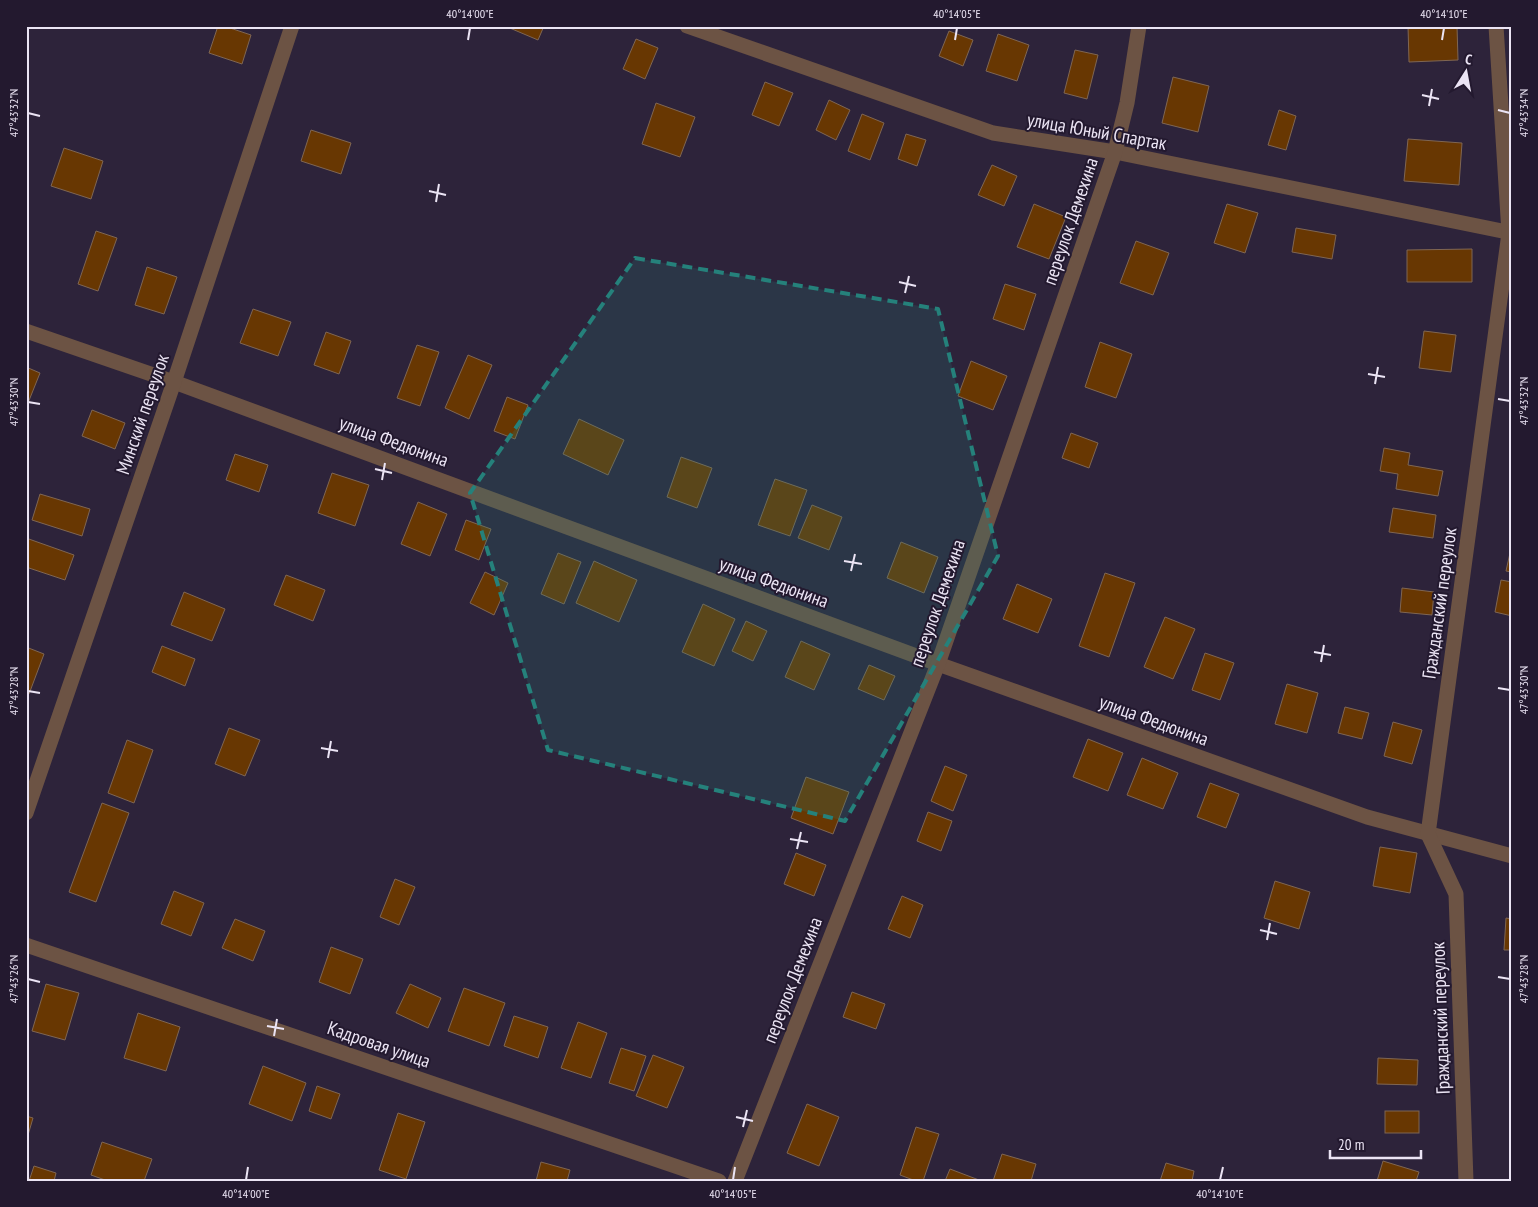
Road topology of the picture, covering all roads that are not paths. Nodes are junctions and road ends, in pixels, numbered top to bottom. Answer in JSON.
{"nodes":[{"id":1,"x":292,"y":26,"type":"edge"},
{"id":2,"x":687,"y":26,"type":"edge"},
{"id":3,"x":1139,"y":26,"type":"edge"},
{"id":4,"x":1496,"y":26,"type":"edge"},
{"id":5,"x":1115,"y":152,"type":"junction"},
{"id":6,"x":1510,"y":233,"type":"edge"},
{"id":7,"x":26,"y":331,"type":"edge"},
{"id":8,"x":174,"y":382,"type":"junction"},
{"id":9,"x":938,"y":664,"type":"junction"},
{"id":10,"x":26,"y":813,"type":"edge"},
{"id":11,"x":1428,"y":834,"type":"junction"},
{"id":12,"x":1512,"y":856,"type":"edge"},
{"id":13,"x":26,"y":945,"type":"edge"},
{"id":14,"x":719,"y":1181,"type":"edge"},
{"id":15,"x":735,"y":1181,"type":"edge"},
{"id":16,"x":1466,"y":1181,"type":"edge"}],
"edges":[{"from":1,"to":8,"type":"street","name":"Минский переулок"},
{"from":2,"to":5,"type":"street","name":"улица Юный Спартак"},
{"from":3,"to":5,"type":"street","name":"переулок Демехина"},
{"from":4,"to":6,"type":"street","name":"Гражданский переулок"},
{"from":5,"to":6,"type":"street","name":"улица Юный Спартак"},
{"from":5,"to":9,"type":"street","name":"переулок Демехина"},
{"from":6,"to":11,"type":"street","name":"Гражданский переулок"},
{"from":7,"to":8,"type":"street","name":"улица Федюнина"},
{"from":8,"to":9,"type":"street","name":"улица Федюнина"},
{"from":8,"to":10,"type":"street","name":"Минский переулок"},
{"from":9,"to":11,"type":"street","name":"улица Федюнина"},
{"from":9,"to":15,"type":"street","name":"переулок Демехина"},
{"from":11,"to":12,"type":"street","name":"улица Федюнина"},
{"from":11,"to":16,"type":"street","name":"Гражданский переулок"},
{"from":13,"to":14,"type":"street","name":"Кадровая улица"}]}
